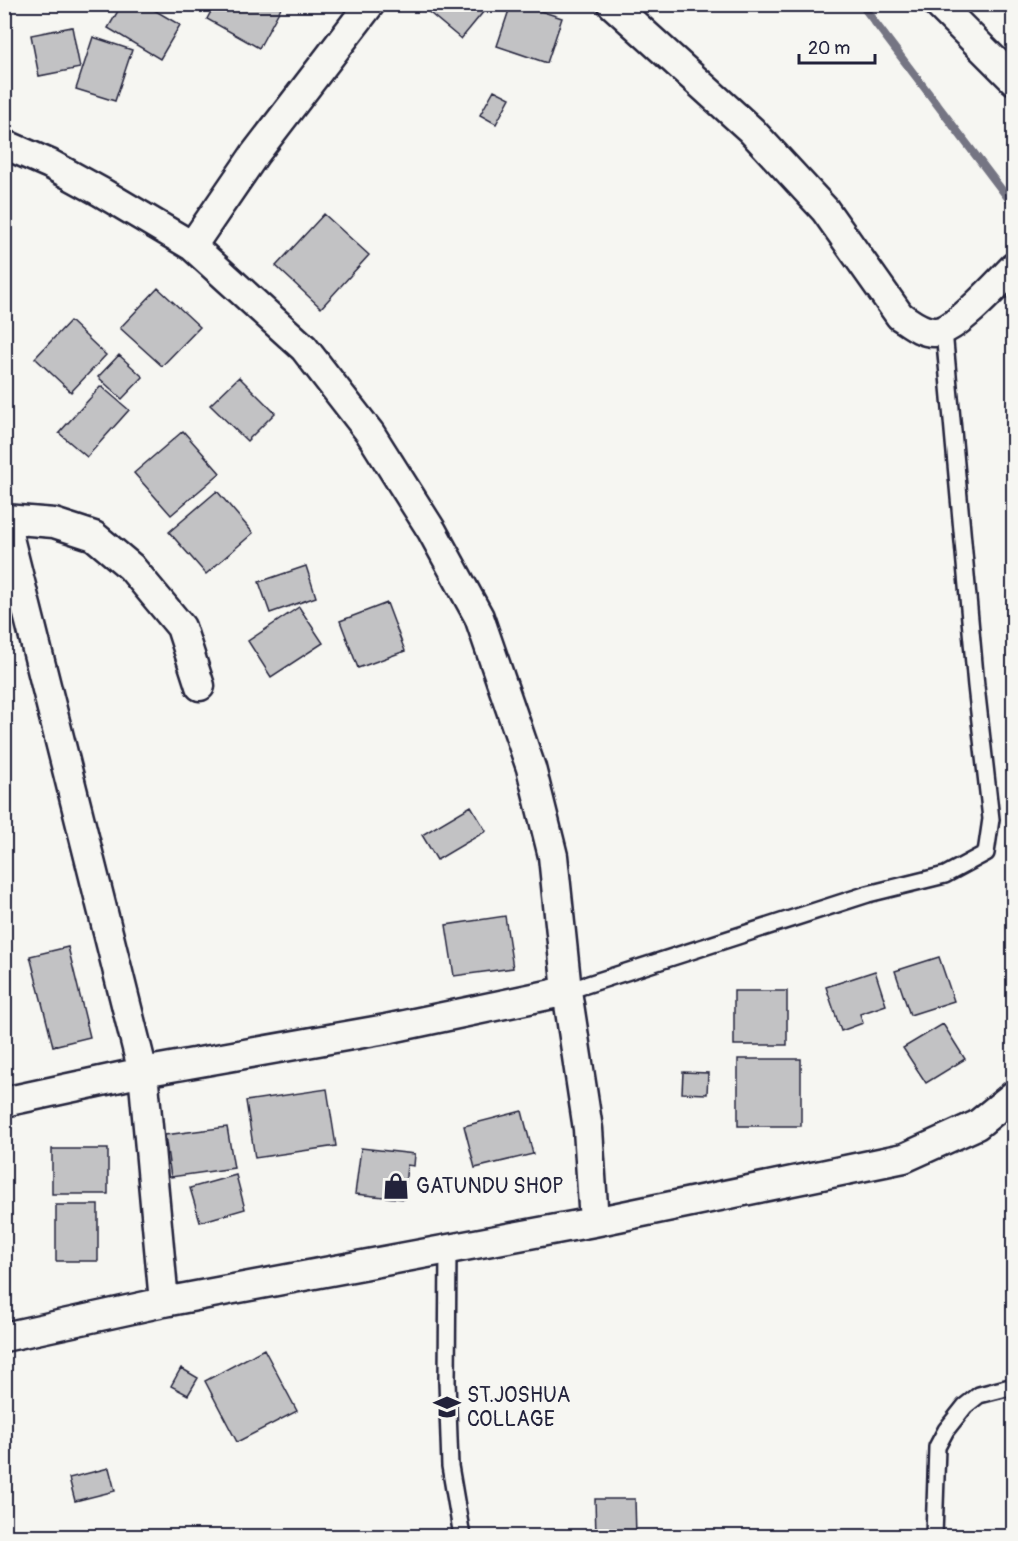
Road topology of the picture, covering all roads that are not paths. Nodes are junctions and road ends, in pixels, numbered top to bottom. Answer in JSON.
{"nodes":[{"id":1,"x":370,"y":4,"type":"edge"},
{"id":2,"x":612,"y":4,"type":"edge"},
{"id":3,"x":938,"y":4,"type":"edge"},
{"id":4,"x":1014,"y":80,"type":"edge"},
{"id":5,"x":4,"y":144,"type":"edge"},
{"id":6,"x":192,"y":246,"type":"junction"},
{"id":7,"x":1014,"y":267,"type":"edge"},
{"id":8,"x":944,"y":331,"type":"junction"},
{"id":9,"x":4,"y":519,"type":"edge"},
{"id":10,"x":200,"y":686,"type":"dead end"},
{"id":11,"x":567,"y":991,"type":"junction"},
{"id":12,"x":143,"y":1072,"type":"junction"},
{"id":13,"x":1014,"y":1095,"type":"edge"},
{"id":14,"x":4,"y":1102,"type":"edge"},
{"id":15,"x":594,"y":1222,"type":"junction"},
{"id":16,"x":448,"y":1248,"type":"junction"},
{"id":17,"x":164,"y":1302,"type":"junction"},
{"id":18,"x":4,"y":1337,"type":"edge"},
{"id":19,"x":1014,"y":1386,"type":"edge"},
{"id":20,"x":462,"y":1536,"type":"edge"},
{"id":21,"x":934,"y":1536,"type":"edge"}],
"edges":[{"from":1,"to":6,"type":"street"},
{"from":2,"to":8,"type":"street"},
{"from":3,"to":4,"type":"street"},
{"from":5,"to":6,"type":"street"},
{"from":6,"to":11,"type":"street"},
{"from":7,"to":8,"type":"street"},
{"from":8,"to":11,"type":"lane"},
{"from":9,"to":10,"type":"street"},
{"from":9,"to":12,"type":"street"},
{"from":11,"to":12,"type":"street"},
{"from":11,"to":15,"type":"street"},
{"from":12,"to":14,"type":"street"},
{"from":12,"to":17,"type":"street"},
{"from":13,"to":15,"type":"street"},
{"from":15,"to":16,"type":"street"},
{"from":16,"to":17,"type":"street"},
{"from":16,"to":20,"type":"lane"},
{"from":17,"to":18,"type":"street"},
{"from":19,"to":21,"type":"lane"}]}
